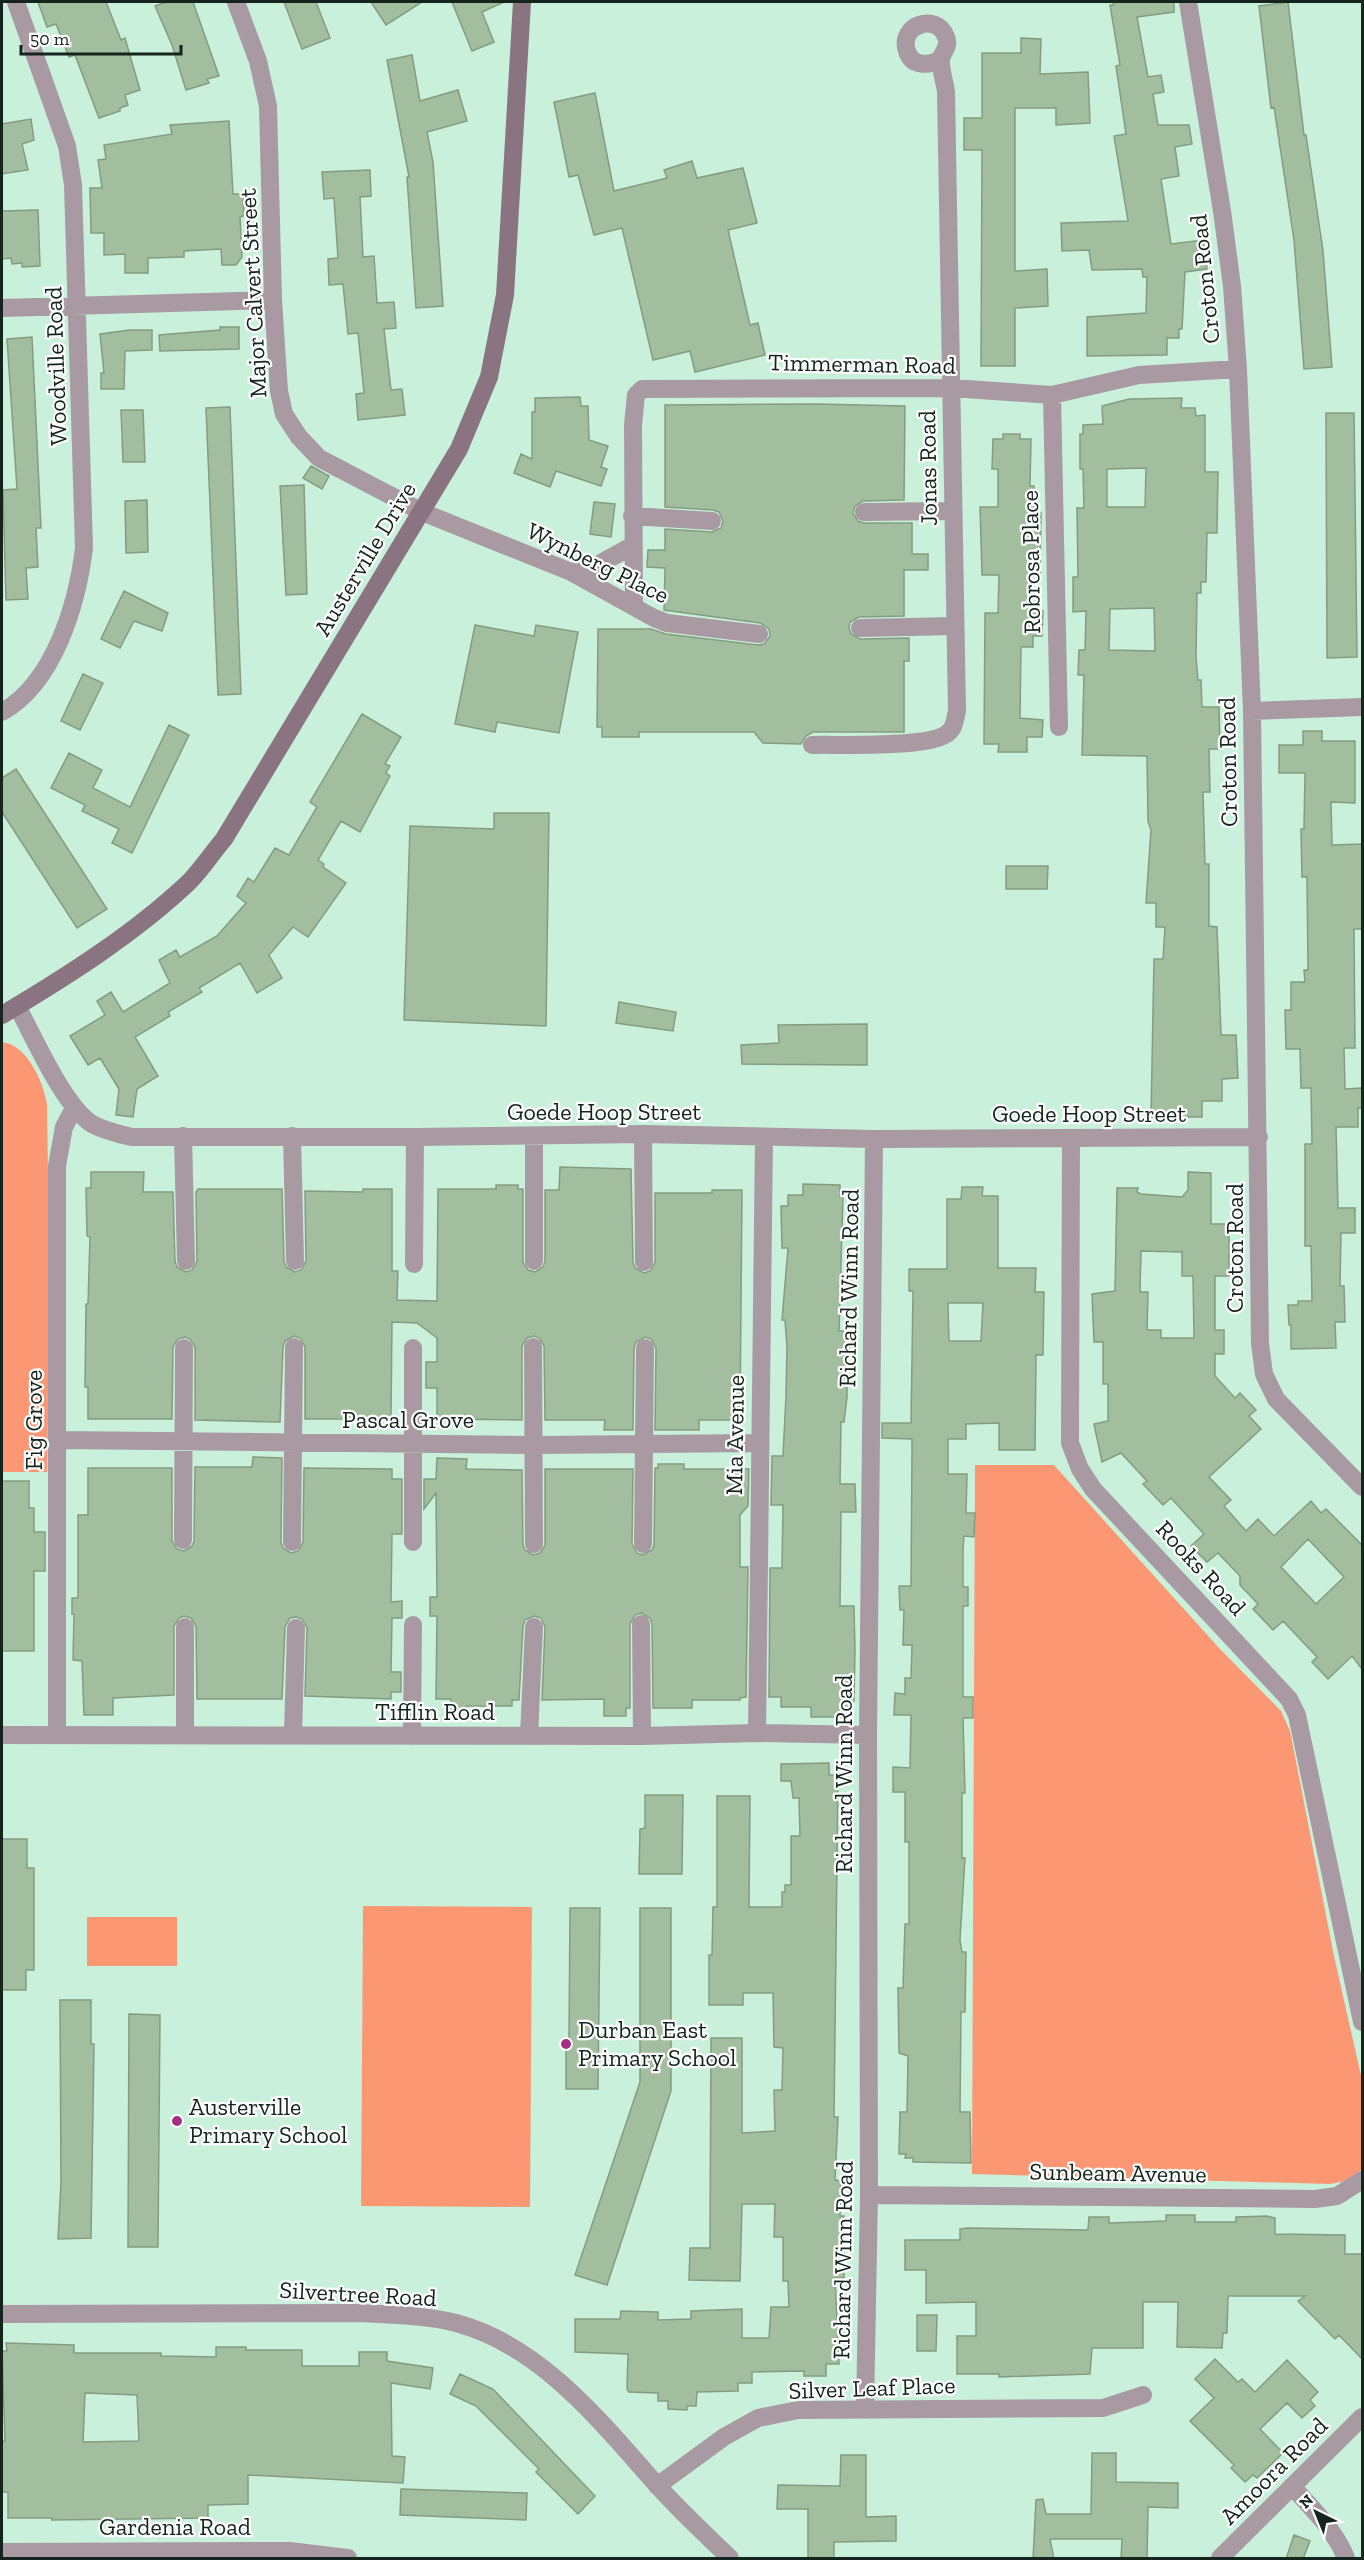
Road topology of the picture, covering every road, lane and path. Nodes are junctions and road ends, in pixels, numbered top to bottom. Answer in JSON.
{"nodes":[{"id":1,"x":16,"y":2,"type":"edge"},
{"id":2,"x":236,"y":2,"type":"edge"},
{"id":3,"x":522,"y":2,"type":"edge"},
{"id":4,"x":1188,"y":2,"type":"edge"},
{"id":5,"x":942,"y":59,"type":"dead end"},
{"id":6,"x":273,"y":300,"type":"junction"},
{"id":7,"x":79,"y":304,"type":"junction"},
{"id":8,"x":2,"y":308,"type":"edge"},
{"id":9,"x":1238,"y":369,"type":"junction"},
{"id":10,"x":951,"y":388,"type":"junction"},
{"id":11,"x":1052,"y":396,"type":"junction"},
{"id":12,"x":952,"y":511,"type":"junction"},
{"id":13,"x":422,"y":512,"type":"junction"},
{"id":14,"x":864,"y":512,"type":"dead end"},
{"id":15,"x":632,"y":516,"type":"junction"},
{"id":16,"x":712,"y":521,"type":"dead end"},
{"id":17,"x":632,"y":546,"type":"junction"},
{"id":18,"x":571,"y":572,"type":"junction"},
{"id":19,"x":634,"y":605,"type":"junction"},
{"id":20,"x":955,"y":626,"type":"junction"},
{"id":21,"x":860,"y":628,"type":"dead end"},
{"id":22,"x":759,"y":634,"type":"dead end"},
{"id":23,"x":1362,"y":708,"type":"edge"},
{"id":24,"x":1252,"y":711,"type":"junction"},
{"id":25,"x":2,"y":712,"type":"edge"},
{"id":26,"x":1059,"y":727,"type":"dead end"},
{"id":27,"x":812,"y":745,"type":"dead end"},
{"id":28,"x":9,"y":1010,"type":"edge"},
{"id":29,"x":75,"y":1108,"type":"junction"},
{"id":30,"x":644,"y":1134,"type":"junction"},
{"id":31,"x":183,"y":1136,"type":"junction"},
{"id":32,"x":292,"y":1136,"type":"junction"},
{"id":33,"x":534,"y":1136,"type":"junction"},
{"id":34,"x":415,"y":1137,"type":"junction"},
{"id":35,"x":764,"y":1137,"type":"junction"},
{"id":36,"x":1259,"y":1137,"type":"junction"},
{"id":37,"x":874,"y":1138,"type":"junction"},
{"id":38,"x":1071,"y":1139,"type":"junction"},
{"id":39,"x":186,"y":1261,"type":"dead end"},
{"id":40,"x":295,"y":1261,"type":"dead end"},
{"id":41,"x":534,"y":1261,"type":"dead end"},
{"id":42,"x":644,"y":1262,"type":"dead end"},
{"id":43,"x":414,"y":1264,"type":"dead end"},
{"id":44,"x":294,"y":1347,"type":"dead end"},
{"id":45,"x":533,"y":1347,"type":"dead end"},
{"id":46,"x":184,"y":1348,"type":"dead end"},
{"id":47,"x":414,"y":1348,"type":"dead end"},
{"id":48,"x":645,"y":1348,"type":"dead end"},
{"id":49,"x":58,"y":1440,"type":"junction"},
{"id":50,"x":183,"y":1442,"type":"junction"},
{"id":51,"x":294,"y":1443,"type":"junction"},
{"id":52,"x":411,"y":1443,"type":"junction"},
{"id":53,"x":644,"y":1443,"type":"junction"},
{"id":54,"x":758,"y":1443,"type":"junction"},
{"id":55,"x":533,"y":1445,"type":"junction"},
{"id":56,"x":1362,"y":1487,"type":"edge"},
{"id":57,"x":183,"y":1540,"type":"dead end"},
{"id":58,"x":292,"y":1542,"type":"dead end"},
{"id":59,"x":413,"y":1542,"type":"dead end"},
{"id":60,"x":534,"y":1544,"type":"dead end"},
{"id":61,"x":643,"y":1544,"type":"dead end"},
{"id":62,"x":641,"y":1624,"type":"dead end"},
{"id":63,"x":413,"y":1625,"type":"dead end"},
{"id":64,"x":185,"y":1627,"type":"dead end"},
{"id":65,"x":534,"y":1627,"type":"dead end"},
{"id":66,"x":296,"y":1628,"type":"dead end"},
{"id":67,"x":757,"y":1732,"type":"junction"},
{"id":68,"x":293,"y":1734,"type":"junction"},
{"id":69,"x":2,"y":1735,"type":"edge"},
{"id":70,"x":57,"y":1735,"type":"junction"},
{"id":71,"x":868,"y":1735,"type":"junction"},
{"id":72,"x":185,"y":1736,"type":"junction"},
{"id":73,"x":412,"y":1736,"type":"junction"},
{"id":74,"x":529,"y":1736,"type":"junction"},
{"id":75,"x":642,"y":1736,"type":"junction"},
{"id":76,"x":1362,"y":2022,"type":"edge"},
{"id":77,"x":1362,"y":2180,"type":"edge"},
{"id":78,"x":869,"y":2194,"type":"junction"},
{"id":79,"x":2,"y":2314,"type":"edge"},
{"id":80,"x":1143,"y":2395,"type":"dead end"},
{"id":81,"x":865,"y":2410,"type":"junction"},
{"id":82,"x":1362,"y":2417,"type":"edge"},
{"id":83,"x":657,"y":2486,"type":"junction"},
{"id":84,"x":1292,"y":2486,"type":"junction"},
{"id":85,"x":2,"y":2552,"type":"edge"},
{"id":86,"x":348,"y":2559,"type":"edge"},
{"id":87,"x":730,"y":2559,"type":"edge"},
{"id":88,"x":1220,"y":2559,"type":"edge"},
{"id":89,"x":1346,"y":2559,"type":"edge"}],
"edges":[{"from":1,"to":7,"type":"street","name":"Woodville Road"},
{"from":2,"to":6,"type":"street","name":"Major Calvert Street"},
{"from":3,"to":13,"type":"street","name":"Austerville Drive"},
{"from":4,"to":9,"type":"street","name":"Croton Road"},
{"from":5,"to":10,"type":"street","name":"Jonas Road"},
{"from":6,"to":7,"type":"street"},
{"from":6,"to":13,"type":"street","name":"Major Calvert Street"},
{"from":7,"to":8,"type":"street"},
{"from":7,"to":25,"type":"street","name":"Woodville Road"},
{"from":9,"to":11,"type":"street","name":"Timmerman Road"},
{"from":9,"to":24,"type":"street","name":"Croton Road"},
{"from":10,"to":11,"type":"street","name":"Timmerman Road"},
{"from":10,"to":12,"type":"street","name":"Jonas Road"},
{"from":10,"to":15,"type":"street","name":"Timmerman Road"},
{"from":11,"to":26,"type":"street","name":"Robrosa Place"},
{"from":12,"to":14,"type":"street"},
{"from":12,"to":20,"type":"street","name":"Jonas Road"},
{"from":13,"to":18,"type":"street","name":"Wynberg Place"},
{"from":13,"to":28,"type":"street","name":"Austerville Drive"},
{"from":15,"to":16,"type":"street"},
{"from":15,"to":17,"type":"street","name":"Timmerman Road"},
{"from":17,"to":18,"type":"street"},
{"from":17,"to":19,"type":"street","name":"Timmerman Road"},
{"from":18,"to":19,"type":"street","name":"Wynberg Place"},
{"from":19,"to":22,"type":"street","name":"Wynberg Place"},
{"from":20,"to":21,"type":"street"},
{"from":20,"to":27,"type":"street","name":"Jonas Road"},
{"from":23,"to":24,"type":"street"},
{"from":24,"to":36,"type":"street","name":"Croton Road"},
{"from":28,"to":29,"type":"street","name":"Goede Hoop Street"},
{"from":29,"to":31,"type":"street","name":"Goede Hoop Street"},
{"from":29,"to":49,"type":"street","name":"Fig Grove"},
{"from":30,"to":33,"type":"street","name":"Goede Hoop Street"},
{"from":30,"to":35,"type":"street","name":"Goede Hoop Street"},
{"from":30,"to":42,"type":"street"},
{"from":31,"to":32,"type":"street","name":"Goede Hoop Street"},
{"from":31,"to":39,"type":"street"},
{"from":32,"to":34,"type":"street","name":"Goede Hoop Street"},
{"from":32,"to":40,"type":"street"},
{"from":33,"to":34,"type":"street","name":"Goede Hoop Street"},
{"from":33,"to":41,"type":"street"},
{"from":34,"to":43,"type":"street"},
{"from":35,"to":37,"type":"street","name":"Goede Hoop Street"},
{"from":35,"to":54,"type":"street","name":"Mia Avenue"},
{"from":36,"to":38,"type":"street","name":"Goede Hoop Street"},
{"from":36,"to":56,"type":"street","name":"Croton Road"},
{"from":37,"to":38,"type":"street","name":"Goede Hoop Street"},
{"from":37,"to":71,"type":"street","name":"Richard Winn Road"},
{"from":38,"to":76,"type":"street","name":"Rooks Road"},
{"from":44,"to":51,"type":"street"},
{"from":45,"to":55,"type":"street"},
{"from":46,"to":50,"type":"street"},
{"from":47,"to":52,"type":"street"},
{"from":48,"to":53,"type":"street"},
{"from":49,"to":50,"type":"street","name":"Pascal Grove"},
{"from":49,"to":70,"type":"street","name":"Fig Grove"},
{"from":50,"to":51,"type":"street","name":"Pascal Grove"},
{"from":50,"to":57,"type":"street"},
{"from":51,"to":52,"type":"street","name":"Pascal Grove"},
{"from":51,"to":58,"type":"street"},
{"from":52,"to":55,"type":"street","name":"Pascal Grove"},
{"from":52,"to":59,"type":"street"},
{"from":53,"to":54,"type":"street","name":"Pascal Grove"},
{"from":53,"to":55,"type":"street","name":"Pascal Grove"},
{"from":53,"to":61,"type":"street"},
{"from":54,"to":67,"type":"street","name":"Mia Avenue"},
{"from":55,"to":60,"type":"street"},
{"from":62,"to":75,"type":"street"},
{"from":63,"to":73,"type":"street"},
{"from":64,"to":72,"type":"street"},
{"from":65,"to":74,"type":"street"},
{"from":66,"to":68,"type":"street"},
{"from":67,"to":71,"type":"street","name":"Tifflin Road"},
{"from":67,"to":75,"type":"street","name":"Tifflin Road"},
{"from":68,"to":72,"type":"street","name":"Tifflin Road"},
{"from":68,"to":73,"type":"street","name":"Tifflin Road"},
{"from":69,"to":70,"type":"street","name":"Tifflin Road"},
{"from":70,"to":72,"type":"street","name":"Tifflin Road"},
{"from":71,"to":78,"type":"street","name":"Richard Winn Road"},
{"from":73,"to":74,"type":"street","name":"Tifflin Road"},
{"from":74,"to":75,"type":"street","name":"Tifflin Road"},
{"from":77,"to":78,"type":"street","name":"Sunbeam Avenue"},
{"from":78,"to":81,"type":"street","name":"Richard Winn Road"},
{"from":79,"to":83,"type":"street","name":"Silvertree Road"},
{"from":80,"to":81,"type":"street","name":"Silver Leaf Place"},
{"from":81,"to":83,"type":"street","name":"Silver Leaf Place"},
{"from":82,"to":84,"type":"street","name":"Amoora Road"},
{"from":83,"to":87,"type":"street","name":"Silvertree Road"},
{"from":84,"to":88,"type":"street","name":"Amoora Road"},
{"from":84,"to":89,"type":"street"},
{"from":85,"to":86,"type":"street","name":"Gardenia Road"}]}
